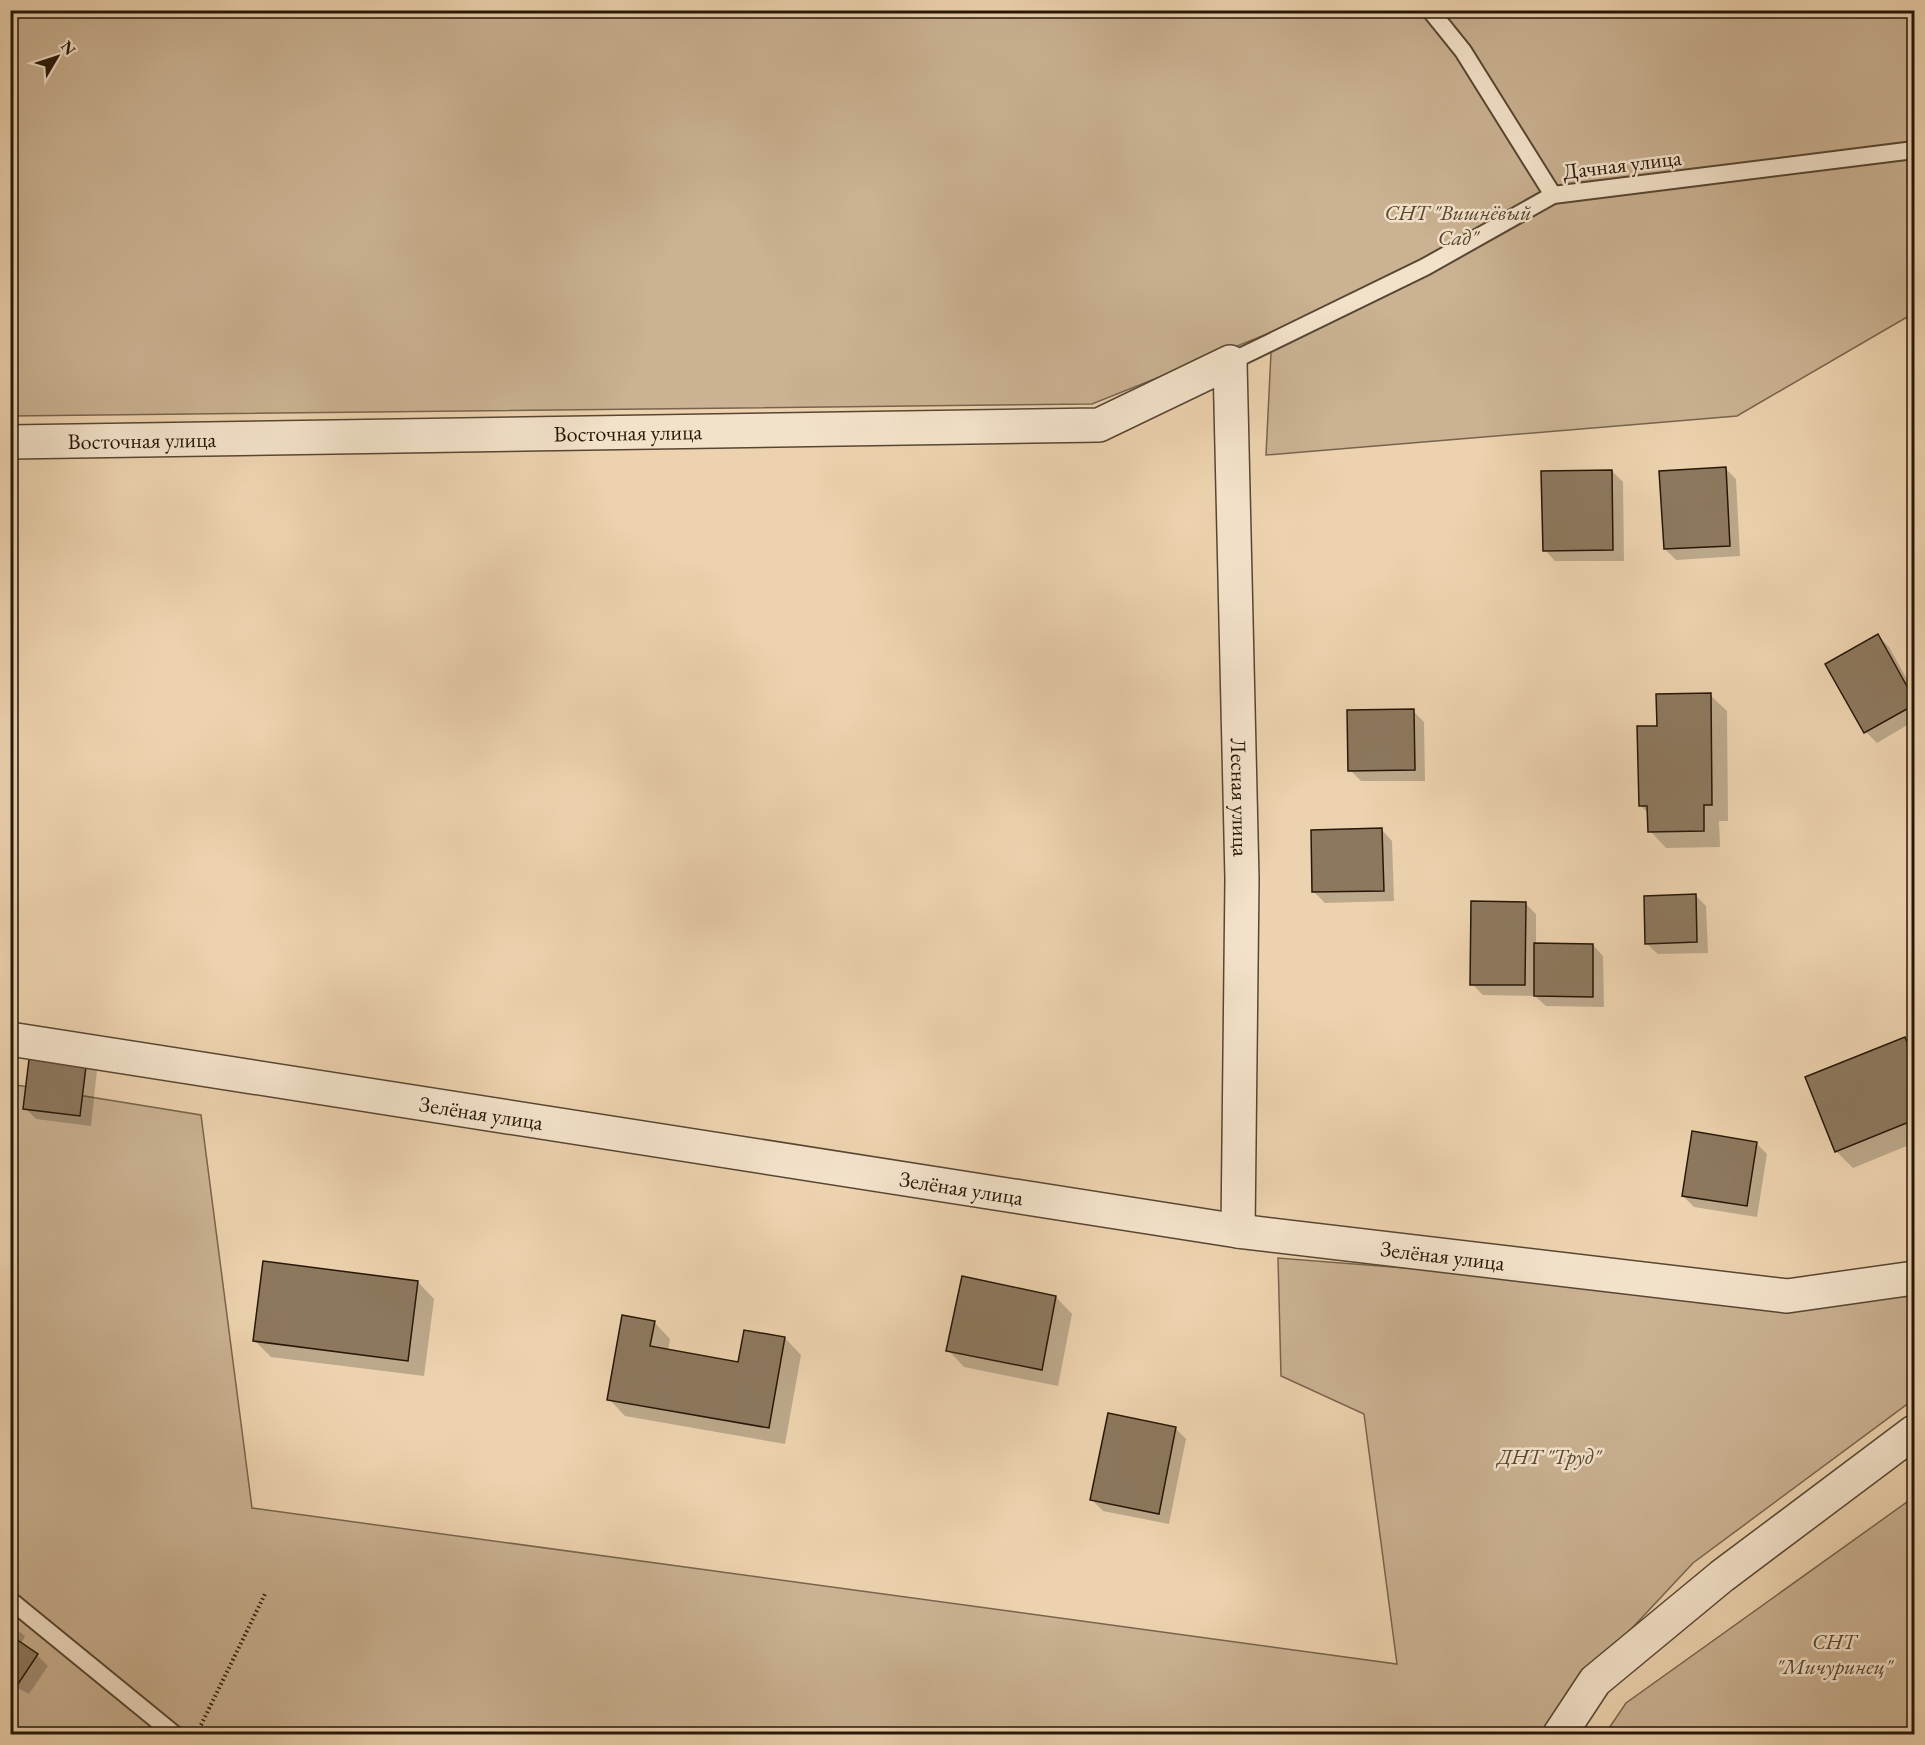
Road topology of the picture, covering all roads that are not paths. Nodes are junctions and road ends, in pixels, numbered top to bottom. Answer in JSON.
{"nodes":[{"id":1,"x":1430,"y":10,"type":"edge"},
{"id":2,"x":1914,"y":150,"type":"edge"},
{"id":3,"x":1552,"y":195,"type":"junction"},
{"id":4,"x":1230,"y":362,"type":"junction"},
{"id":5,"x":10,"y":442,"type":"edge"},
{"id":6,"x":10,"y":1039,"type":"edge"},
{"id":7,"x":1238,"y":1231,"type":"junction"},
{"id":8,"x":1914,"y":1278,"type":"edge"},
{"id":9,"x":1914,"y":1432,"type":"edge"},
{"id":10,"x":10,"y":1600,"type":"edge"},
{"id":11,"x":174,"y":1734,"type":"edge"},
{"id":12,"x":1560,"y":1734,"type":"edge"}],
"edges":[{"from":1,"to":3,"type":"lane"},
{"from":2,"to":3,"type":"lane","name":"Дачная улица"},
{"from":3,"to":4,"type":"lane","name":"Дачная улица"},
{"from":4,"to":5,"type":"street","name":"Восточная улица"},
{"from":4,"to":7,"type":"street","name":"Лесная улица"},
{"from":6,"to":7,"type":"street","name":"Зелёная улица"},
{"from":7,"to":8,"type":"street","name":"Зелёная улица"},
{"from":9,"to":12,"type":"street"},
{"from":10,"to":11,"type":"lane"}]}
